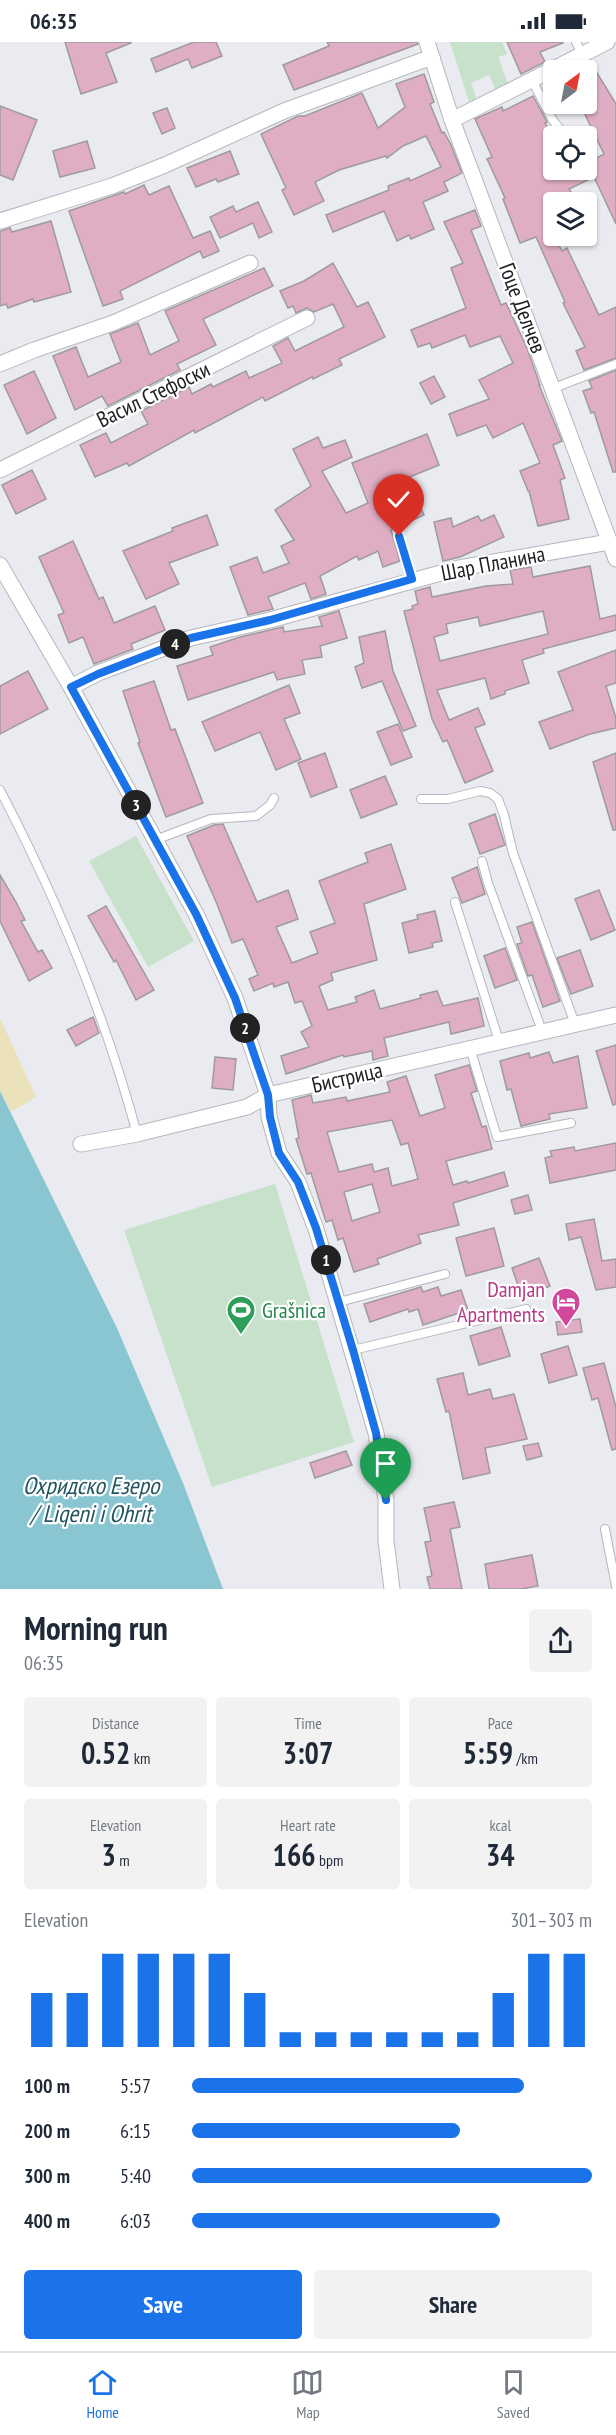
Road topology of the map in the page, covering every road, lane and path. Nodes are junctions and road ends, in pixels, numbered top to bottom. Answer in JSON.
{"nodes":[{"id":1,"x":427,"y":42,"type":"edge"},
{"id":2,"x":607,"y":42,"type":"edge"},
{"id":3,"x":579,"y":48,"type":"edge"},
{"id":4,"x":432,"y":57,"type":"junction"},
{"id":5,"x":532,"y":80,"type":"junction"},
{"id":6,"x":452,"y":120,"type":"junction"},
{"id":7,"x":557,"y":126,"type":"edge"},
{"id":8,"x":0,"y":221,"type":"edge"},
{"id":9,"x":250,"y":263,"type":"dead end"},
{"id":10,"x":307,"y":318,"type":"dead end"},
{"id":11,"x":0,"y":364,"type":"edge"},
{"id":12,"x":616,"y":364,"type":"edge"},
{"id":13,"x":554,"y":388,"type":"junction"},
{"id":14,"x":0,"y":470,"type":"edge"},
{"id":15,"x":399,"y":536,"type":"dead end"},
{"id":16,"x":609,"y":542,"type":"junction"},
{"id":17,"x":616,"y":559,"type":"edge"},
{"id":18,"x":0,"y":565,"type":"edge"},
{"id":19,"x":412,"y":579,"type":"junction"},
{"id":20,"x":71,"y":687,"type":"junction"},
{"id":21,"x":0,"y":790,"type":"edge"},
{"id":22,"x":273,"y":798,"type":"dead end"},
{"id":23,"x":421,"y":799,"type":"dead end"},
{"id":24,"x":155,"y":840,"type":"junction"},
{"id":25,"x":482,"y":861,"type":"dead end"},
{"id":26,"x":455,"y":902,"type":"dead end"},
{"id":27,"x":616,"y":1015,"type":"edge"},
{"id":28,"x":575,"y":1024,"type":"junction"},
{"id":29,"x":542,"y":1031,"type":"junction"},
{"id":30,"x":499,"y":1041,"type":"junction"},
{"id":31,"x":470,"y":1048,"type":"junction"},
{"id":32,"x":268,"y":1095,"type":"junction"},
{"id":33,"x":571,"y":1123,"type":"dead end"},
{"id":34,"x":137,"y":1134,"type":"junction"},
{"id":35,"x":81,"y":1144,"type":"dead end"},
{"id":36,"x":445,"y":1274,"type":"dead end"},
{"id":37,"x":339,"y":1302,"type":"junction"},
{"id":38,"x":526,"y":1309,"type":"dead end"},
{"id":39,"x":353,"y":1350,"type":"junction"},
{"id":40,"x":605,"y":1529,"type":"dead end"},
{"id":41,"x":616,"y":1586,"type":"edge"},
{"id":42,"x":392,"y":1589,"type":"edge"}],
"edges":[{"from":1,"to":4,"type":"street","name":"Гоце Делчев"},
{"from":2,"to":3,"type":"street"},
{"from":3,"to":5,"type":"street"},
{"from":4,"to":6,"type":"street","name":"Гоце Делчев"},
{"from":4,"to":8,"type":"street"},
{"from":5,"to":6,"type":"street"},
{"from":5,"to":7,"type":"lane"},
{"from":6,"to":13,"type":"street","name":"Гоце Делчев"},
{"from":9,"to":11,"type":"street"},
{"from":10,"to":14,"type":"street","name":"Васил Стефоски"},
{"from":12,"to":13,"type":"lane"},
{"from":13,"to":16,"type":"street","name":"Гоце Делчев"},
{"from":15,"to":19,"type":"lane"},
{"from":16,"to":17,"type":"street","name":"Гоце Делчев"},
{"from":16,"to":19,"type":"street","name":"Шар Планина"},
{"from":18,"to":20,"type":"street"},
{"from":19,"to":20,"type":"street","name":"Шар Планина"},
{"from":20,"to":24,"type":"street"},
{"from":21,"to":34,"type":"lane"},
{"from":22,"to":24,"type":"lane"},
{"from":23,"to":28,"type":"lane"},
{"from":24,"to":32,"type":"street"},
{"from":25,"to":29,"type":"lane"},
{"from":26,"to":30,"type":"lane"},
{"from":27,"to":28,"type":"street","name":"Бистрица"},
{"from":28,"to":29,"type":"street","name":"Бистрица"},
{"from":29,"to":30,"type":"street","name":"Бистрица"},
{"from":30,"to":31,"type":"street","name":"Бистрица"},
{"from":31,"to":32,"type":"street","name":"Бистрица"},
{"from":31,"to":33,"type":"lane"},
{"from":32,"to":34,"type":"street","name":"Бистрица"},
{"from":32,"to":37,"type":"street"},
{"from":34,"to":35,"type":"street","name":"Бистрица"},
{"from":36,"to":37,"type":"lane"},
{"from":37,"to":39,"type":"street"},
{"from":38,"to":39,"type":"lane"},
{"from":39,"to":42,"type":"street"},
{"from":40,"to":41,"type":"lane"}]}
